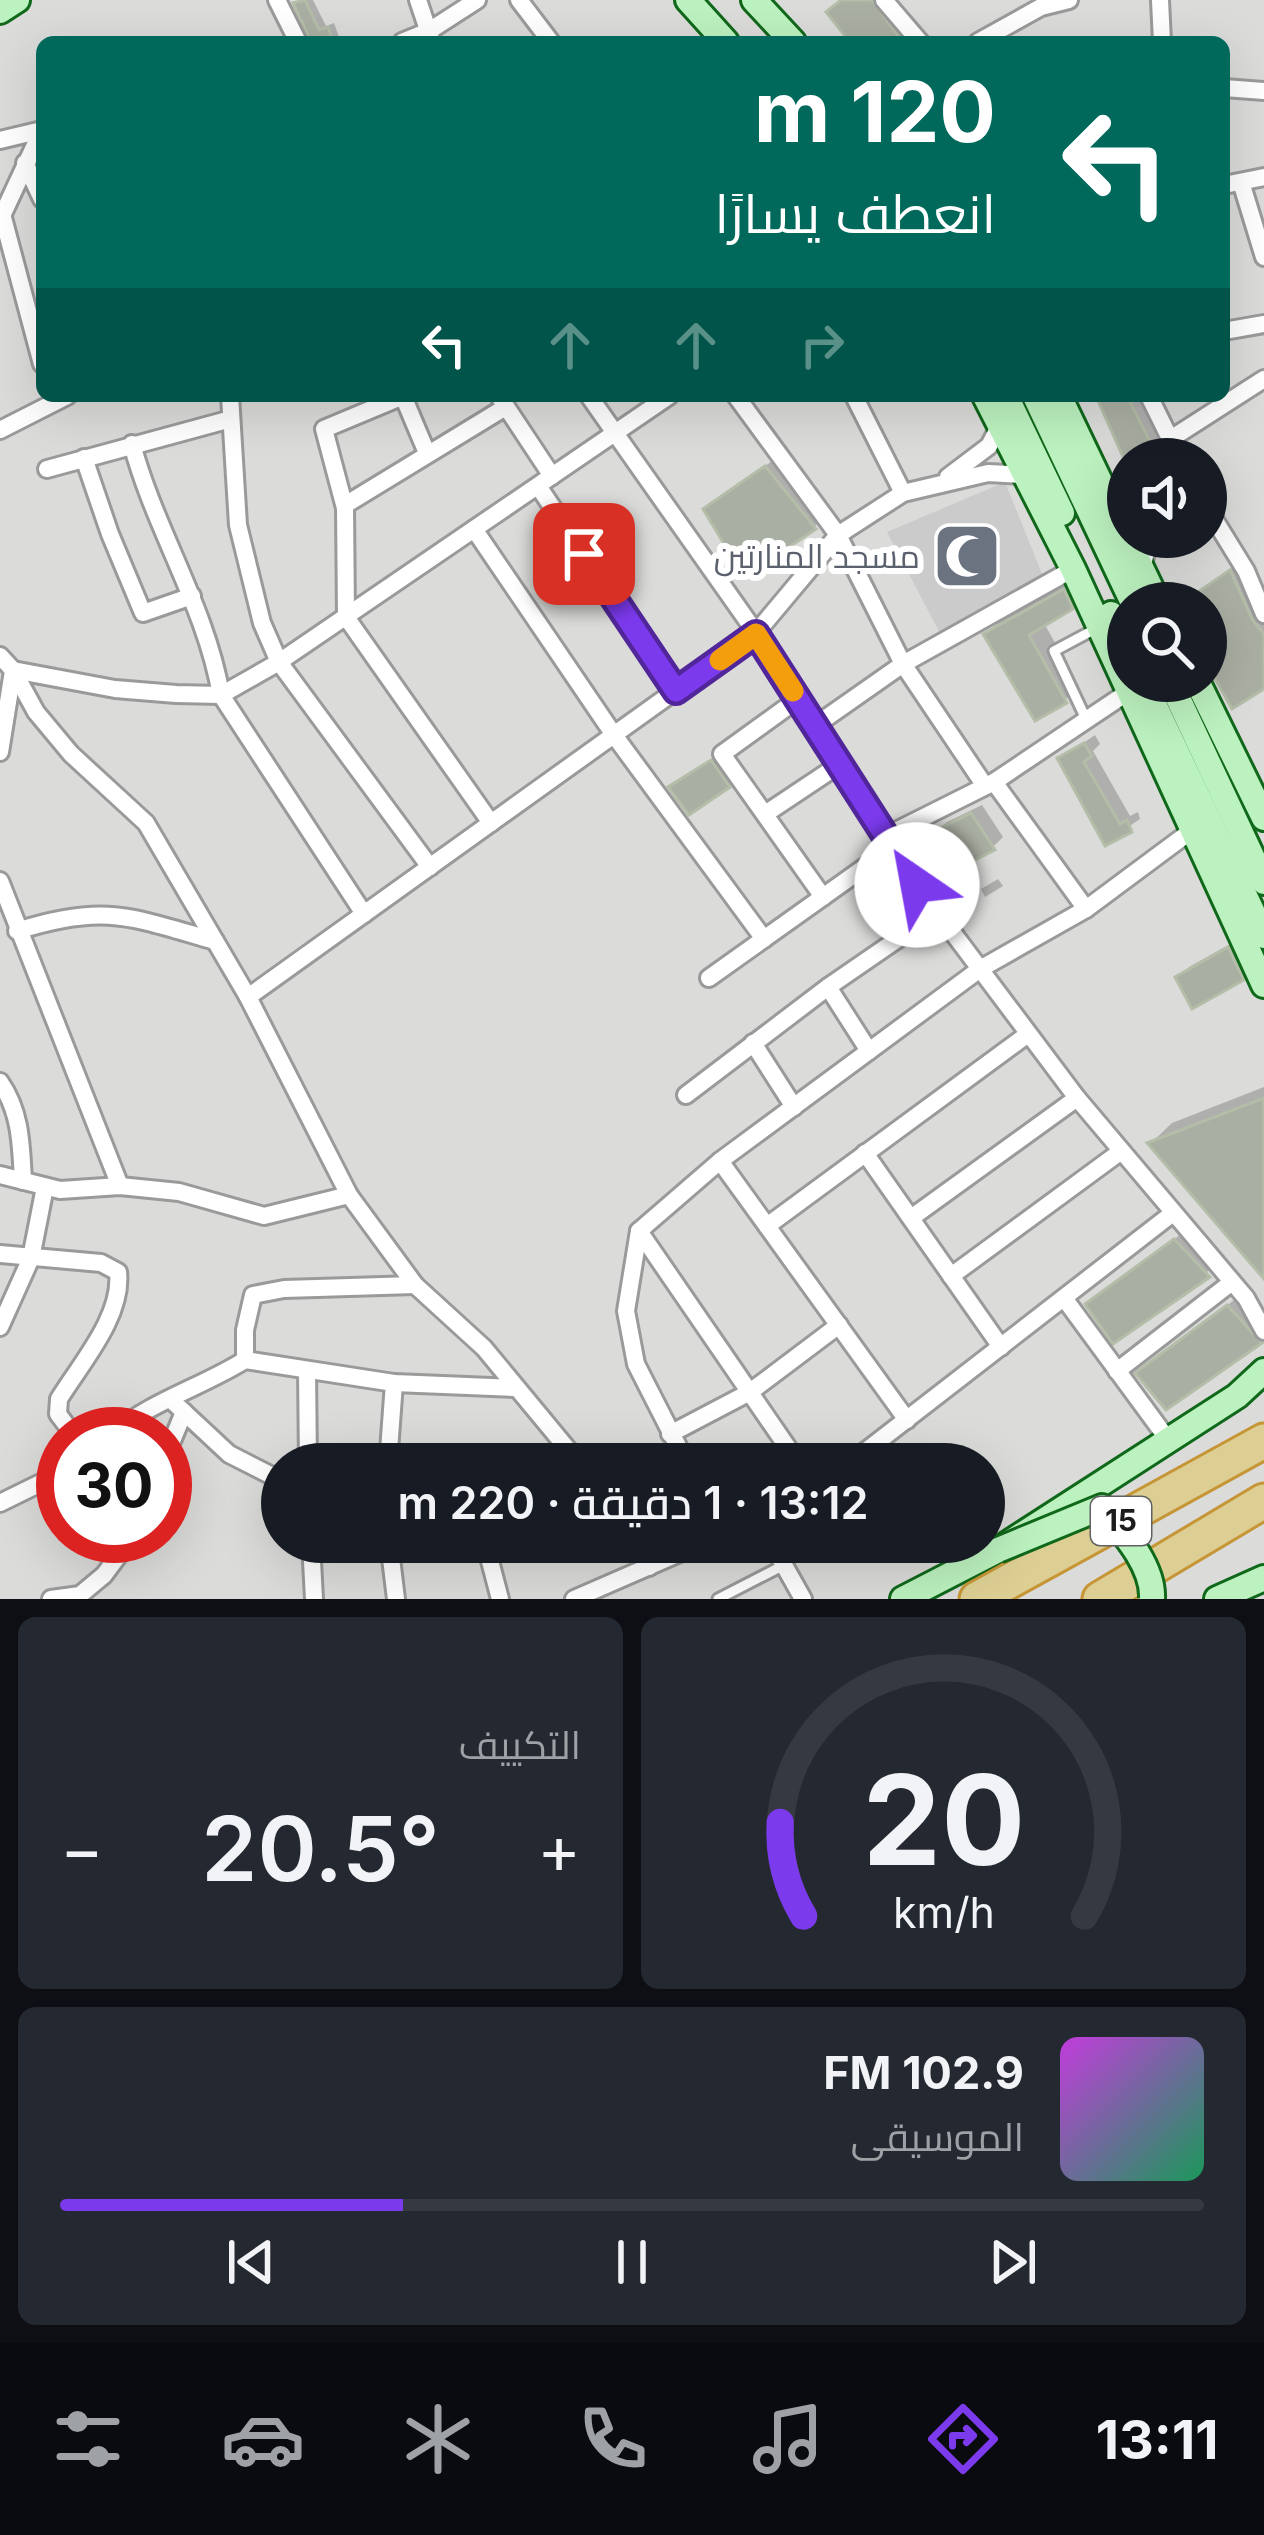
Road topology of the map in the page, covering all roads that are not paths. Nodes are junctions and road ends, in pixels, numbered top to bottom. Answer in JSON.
{"nodes":[{"id":1,"x":17,"y":0,"type":"edge"},
{"id":2,"x":278,"y":0,"type":"edge"},
{"id":3,"x":418,"y":0,"type":"edge"},
{"id":4,"x":476,"y":0,"type":"edge"},
{"id":5,"x":519,"y":0,"type":"edge"},
{"id":6,"x":688,"y":0,"type":"edge"},
{"id":7,"x":754,"y":0,"type":"edge"},
{"id":8,"x":884,"y":0,"type":"edge"},
{"id":9,"x":1069,"y":0,"type":"edge"},
{"id":10,"x":1160,"y":0,"type":"edge"},
{"id":11,"x":0,"y":10,"type":"edge"},
{"id":12,"x":295,"y":36,"type":"edge"},
{"id":13,"x":431,"y":36,"type":"edge"},
{"id":14,"x":546,"y":36,"type":"edge"},
{"id":15,"x":721,"y":36,"type":"edge"},
{"id":16,"x":787,"y":36,"type":"edge"},
{"id":17,"x":915,"y":36,"type":"edge"},
{"id":18,"x":989,"y":36,"type":"edge"},
{"id":19,"x":1162,"y":36,"type":"edge"},
{"id":20,"x":1230,"y":88,"type":"edge"},
{"id":21,"x":1264,"y":91,"type":"edge"},
{"id":22,"x":36,"y":131,"type":"edge"},
{"id":23,"x":0,"y":140,"type":"edge"},
{"id":24,"x":36,"y":142,"type":"edge"},
{"id":25,"x":25,"y":163,"type":"junction"},
{"id":26,"x":1264,"y":177,"type":"edge"},
{"id":27,"x":1233,"y":183,"type":"edge"},
{"id":28,"x":36,"y":186,"type":"edge"},
{"id":29,"x":1,"y":217,"type":"edge"},
{"id":30,"x":1264,"y":257,"type":"edge"},
{"id":31,"x":1264,"y":324,"type":"edge"},
{"id":32,"x":1230,"y":329,"type":"edge"},
{"id":33,"x":36,"y":342,"type":"edge"},
{"id":34,"x":1264,"y":380,"type":"edge"},
{"id":35,"x":1230,"y":401,"type":"edge"},
{"id":36,"x":50,"y":402,"type":"edge"},
{"id":37,"x":230,"y":402,"type":"edge"},
{"id":38,"x":389,"y":402,"type":"edge"},
{"id":39,"x":406,"y":402,"type":"edge"},
{"id":40,"x":502,"y":402,"type":"edge"},
{"id":41,"x":594,"y":402,"type":"edge"},
{"id":42,"x":660,"y":402,"type":"edge"},
{"id":43,"x":740,"y":402,"type":"edge"},
{"id":44,"x":857,"y":402,"type":"edge"},
{"id":45,"x":988,"y":402,"type":"edge"},
{"id":46,"x":1009,"y":402,"type":"edge"},
{"id":47,"x":1038,"y":402,"type":"edge"},
{"id":48,"x":1062,"y":402,"type":"edge"},
{"id":49,"x":1152,"y":402,"type":"edge"},
{"id":50,"x":1229,"y":402,"type":"edge"},
{"id":51,"x":231,"y":419,"type":"junction"},
{"id":52,"x":1000,"y":424,"type":"junction"},
{"id":53,"x":0,"y":430,"type":"edge"},
{"id":54,"x":615,"y":433,"type":"junction"},
{"id":55,"x":1168,"y":438,"type":"edge"},
{"id":56,"x":1172,"y":438,"type":"edge"},
{"id":57,"x":132,"y":444,"type":"junction"},
{"id":58,"x":427,"y":453,"type":"junction"},
{"id":59,"x":84,"y":458,"type":"junction"},
{"id":60,"x":47,"y":469,"type":"dead end"},
{"id":61,"x":1025,"y":475,"type":"junction"},
{"id":62,"x":545,"y":481,"type":"junction"},
{"id":63,"x":941,"y":481,"type":"junction"},
{"id":64,"x":903,"y":493,"type":"junction"},
{"id":65,"x":345,"y":508,"type":"junction"},
{"id":66,"x":474,"y":529,"type":"junction"},
{"id":67,"x":838,"y":535,"type":"junction"},
{"id":68,"x":1227,"y":540,"type":"edge"},
{"id":69,"x":1145,"y":558,"type":"edge"},
{"id":70,"x":1264,"y":561,"type":"edge"},
{"id":71,"x":1073,"y":569,"type":"junction"},
{"id":72,"x":1142,"y":569,"type":"junction"},
{"id":73,"x":1246,"y":571,"type":"junction"},
{"id":74,"x":1123,"y":582,"type":"edge"},
{"id":75,"x":1148,"y":582,"type":"edge"},
{"id":76,"x":191,"y":596,"type":"junction"},
{"id":77,"x":1107,"y":606,"type":"edge"},
{"id":78,"x":1264,"y":614,"type":"edge"},
{"id":79,"x":346,"y":617,"type":"junction"},
{"id":80,"x":1099,"y":627,"type":"junction"},
{"id":81,"x":756,"y":634,"type":"junction"},
{"id":82,"x":1107,"y":640,"type":"edge"},
{"id":83,"x":279,"y":662,"type":"junction"},
{"id":84,"x":6,"y":663,"type":"edge"},
{"id":85,"x":903,"y":664,"type":"junction"},
{"id":86,"x":676,"y":691,"type":"junction"},
{"id":87,"x":221,"y":695,"type":"junction"},
{"id":88,"x":798,"y":699,"type":"junction"},
{"id":89,"x":1110,"y":702,"type":"edge"},
{"id":90,"x":1141,"y":702,"type":"edge"},
{"id":91,"x":1143,"y":702,"type":"edge"},
{"id":92,"x":1180,"y":702,"type":"edge"},
{"id":93,"x":1207,"y":702,"type":"edge"},
{"id":94,"x":1086,"y":718,"type":"junction"},
{"id":95,"x":816,"y":725,"type":"junction"},
{"id":96,"x":614,"y":735,"type":"junction"},
{"id":97,"x":0,"y":752,"type":"edge"},
{"id":98,"x":840,"y":764,"type":"junction"},
{"id":99,"x":989,"y":784,"type":"junction"},
{"id":100,"x":765,"y":814,"type":"junction"},
{"id":101,"x":1264,"y":816,"type":"edge"},
{"id":102,"x":491,"y":823,"type":"junction"},
{"id":103,"x":1191,"y":831,"type":"junction"},
{"id":104,"x":889,"y":841,"type":"junction"},
{"id":105,"x":430,"y":867,"type":"junction"},
{"id":106,"x":0,"y":881,"type":"edge"},
{"id":107,"x":1264,"y":881,"type":"edge"},
{"id":108,"x":824,"y":897,"type":"junction"},
{"id":109,"x":4,"y":903,"type":"edge"},
{"id":110,"x":1086,"y":909,"type":"junction"},
{"id":111,"x":937,"y":912,"type":"junction"},
{"id":112,"x":364,"y":914,"type":"junction"},
{"id":113,"x":17,"y":931,"type":"junction"},
{"id":114,"x":1264,"y":936,"type":"edge"},
{"id":115,"x":764,"y":939,"type":"junction"},
{"id":116,"x":215,"y":941,"type":"junction"},
{"id":117,"x":980,"y":969,"type":"junction"},
{"id":118,"x":709,"y":978,"type":"dead end"},
{"id":119,"x":1264,"y":985,"type":"edge"},
{"id":120,"x":828,"y":987,"type":"junction"},
{"id":121,"x":248,"y":998,"type":"junction"},
{"id":122,"x":1028,"y":1034,"type":"junction"},
{"id":123,"x":753,"y":1043,"type":"junction"},
{"id":124,"x":869,"y":1051,"type":"junction"},
{"id":125,"x":0,"y":1082,"type":"edge"},
{"id":126,"x":686,"y":1094,"type":"dead end"},
{"id":127,"x":1077,"y":1098,"type":"junction"},
{"id":128,"x":794,"y":1107,"type":"junction"},
{"id":129,"x":1120,"y":1152,"type":"junction"},
{"id":130,"x":865,"y":1154,"type":"junction"},
{"id":131,"x":720,"y":1161,"type":"junction"},
{"id":132,"x":0,"y":1174,"type":"edge"},
{"id":133,"x":23,"y":1181,"type":"junction"},
{"id":134,"x":45,"y":1186,"type":"junction"},
{"id":135,"x":120,"y":1186,"type":"junction"},
{"id":136,"x":349,"y":1195,"type":"junction"},
{"id":137,"x":1172,"y":1213,"type":"junction"},
{"id":138,"x":911,"y":1218,"type":"junction"},
{"id":139,"x":767,"y":1226,"type":"junction"},
{"id":140,"x":639,"y":1231,"type":"junction"},
{"id":141,"x":0,"y":1254,"type":"edge"},
{"id":142,"x":31,"y":1258,"type":"junction"},
{"id":143,"x":951,"y":1276,"type":"junction"},
{"id":144,"x":1232,"y":1282,"type":"junction"},
{"id":145,"x":415,"y":1285,"type":"junction"},
{"id":146,"x":1064,"y":1298,"type":"junction"},
{"id":147,"x":839,"y":1325,"type":"junction"},
{"id":148,"x":0,"y":1327,"type":"edge"},
{"id":149,"x":1264,"y":1330,"type":"edge"},
{"id":150,"x":1001,"y":1347,"type":"junction"},
{"id":151,"x":245,"y":1360,"type":"junction"},
{"id":152,"x":307,"y":1370,"type":"junction"},
{"id":153,"x":1117,"y":1371,"type":"junction"},
{"id":154,"x":1264,"y":1371,"type":"edge"},
{"id":155,"x":394,"y":1383,"type":"junction"},
{"id":156,"x":515,"y":1388,"type":"junction"},
{"id":157,"x":750,"y":1392,"type":"junction"},
{"id":158,"x":170,"y":1399,"type":"junction"},
{"id":159,"x":58,"y":1407,"type":"edge"},
{"id":160,"x":153,"y":1407,"type":"edge"},
{"id":161,"x":179,"y":1407,"type":"edge"},
{"id":162,"x":192,"y":1419,"type":"edge"},
{"id":163,"x":907,"y":1420,"type":"junction"},
{"id":164,"x":670,"y":1435,"type":"junction"},
{"id":165,"x":1169,"y":1441,"type":"junction"},
{"id":166,"x":1264,"y":1441,"type":"edge"},
{"id":167,"x":308,"y":1443,"type":"edge"},
{"id":168,"x":390,"y":1443,"type":"edge"},
{"id":169,"x":562,"y":1443,"type":"edge"},
{"id":170,"x":675,"y":1443,"type":"edge"},
{"id":171,"x":785,"y":1443,"type":"edge"},
{"id":172,"x":877,"y":1443,"type":"edge"},
{"id":173,"x":261,"y":1470,"type":"edge"},
{"id":174,"x":36,"y":1485,"type":"edge"},
{"id":175,"x":1264,"y":1501,"type":"edge"},
{"id":176,"x":0,"y":1503,"type":"edge"},
{"id":177,"x":1005,"y":1546,"type":"edge"},
{"id":178,"x":1005,"y":1547,"type":"edge"},
{"id":179,"x":113,"y":1563,"type":"edge"},
{"id":180,"x":312,"y":1563,"type":"edge"},
{"id":181,"x":391,"y":1563,"type":"edge"},
{"id":182,"x":491,"y":1563,"type":"edge"},
{"id":183,"x":646,"y":1563,"type":"edge"},
{"id":184,"x":658,"y":1563,"type":"edge"},
{"id":185,"x":973,"y":1563,"type":"edge"},
{"id":186,"x":784,"y":1565,"type":"joint"},
{"id":187,"x":649,"y":1567,"type":"junction"},
{"id":188,"x":1264,"y":1578,"type":"edge"},
{"id":189,"x":83,"y":1597,"type":"edge"},
{"id":190,"x":51,"y":1599,"type":"edge"},
{"id":191,"x":314,"y":1599,"type":"edge"},
{"id":192,"x":396,"y":1599,"type":"edge"},
{"id":193,"x":500,"y":1599,"type":"edge"},
{"id":194,"x":574,"y":1599,"type":"edge"},
{"id":195,"x":718,"y":1599,"type":"edge"},
{"id":196,"x":803,"y":1599,"type":"edge"},
{"id":197,"x":903,"y":1599,"type":"edge"},
{"id":198,"x":977,"y":1599,"type":"edge"},
{"id":199,"x":1100,"y":1599,"type":"edge"},
{"id":200,"x":1152,"y":1599,"type":"edge"},
{"id":201,"x":1217,"y":1599,"type":"edge"}],
"edges":[{"from":1,"to":11,"type":"main road"},
{"from":2,"to":12,"type":"street"},
{"from":3,"to":13,"type":"street"},
{"from":4,"to":13,"type":"street"},
{"from":5,"to":14,"type":"street"},
{"from":6,"to":15,"type":"main road"},
{"from":7,"to":16,"type":"main road"},
{"from":8,"to":17,"type":"street"},
{"from":9,"to":18,"type":"street"},
{"from":10,"to":19,"type":"street"},
{"from":20,"to":21,"type":"street"},
{"from":22,"to":23,"type":"street"},
{"from":24,"to":25,"type":"street"},
{"from":25,"to":28,"type":"street"},
{"from":25,"to":29,"type":"street"},
{"from":26,"to":27,"type":"street"},
{"from":27,"to":30,"type":"street"},
{"from":29,"to":33,"type":"street"},
{"from":31,"to":32,"type":"street"},
{"from":34,"to":35,"type":"street"},
{"from":36,"to":53,"type":"street"},
{"from":37,"to":51,"type":"street"},
{"from":38,"to":65,"type":"street"},
{"from":39,"to":58,"type":"street"},
{"from":40,"to":58,"type":"street"},
{"from":40,"to":62,"type":"street"},
{"from":41,"to":54,"type":"street"},
{"from":42,"to":54,"type":"street"},
{"from":43,"to":67,"type":"street"},
{"from":44,"to":64,"type":"street"},
{"from":45,"to":52,"type":"main road"},
{"from":46,"to":77,"type":"main road"},
{"from":47,"to":74,"type":"main road"},
{"from":48,"to":72,"type":"main road"},
{"from":49,"to":55,"type":"street"},
{"from":50,"to":56,"type":"street"},
{"from":51,"to":57,"type":"street"},
{"from":51,"to":83,"type":"street"},
{"from":52,"to":61,"type":"main road"},
{"from":52,"to":63,"type":"street"},
{"from":54,"to":62,"type":"street"},
{"from":54,"to":81,"type":"street"},
{"from":57,"to":59,"type":"street"},
{"from":57,"to":76,"type":"street"},
{"from":58,"to":65,"type":"street"},
{"from":59,"to":60,"type":"street"},
{"from":59,"to":76,"type":"street"},
{"from":61,"to":63,"type":"street"},
{"from":61,"to":71,"type":"main road"},
{"from":62,"to":66,"type":"street"},
{"from":62,"to":86,"type":"street"},
{"from":63,"to":64,"type":"street"},
{"from":64,"to":67,"type":"street"},
{"from":65,"to":79,"type":"street"},
{"from":66,"to":79,"type":"street"},
{"from":66,"to":96,"type":"street"},
{"from":67,"to":81,"type":"street"},
{"from":67,"to":85,"type":"street"},
{"from":68,"to":73,"type":"street"},
{"from":69,"to":72,"type":"street"},
{"from":70,"to":73,"type":"street"},
{"from":71,"to":80,"type":"main road"},
{"from":71,"to":85,"type":"street"},
{"from":72,"to":75,"type":"main road"},
{"from":73,"to":78,"type":"street"},
{"from":76,"to":87,"type":"street"},
{"from":79,"to":83,"type":"street"},
{"from":79,"to":102,"type":"street"},
{"from":80,"to":82,"type":"main road"},
{"from":80,"to":94,"type":"lane"},
{"from":81,"to":86,"type":"street"},
{"from":81,"to":88,"type":"street"},
{"from":83,"to":87,"type":"street"},
{"from":83,"to":105,"type":"street"},
{"from":84,"to":87,"type":"street"},
{"from":84,"to":97,"type":"street"},
{"from":84,"to":116,"type":"street"},
{"from":85,"to":95,"type":"street"},
{"from":85,"to":99,"type":"street"},
{"from":86,"to":96,"type":"street"},
{"from":87,"to":112,"type":"street"},
{"from":88,"to":95,"type":"street"},
{"from":88,"to":100,"type":"street"},
{"from":89,"to":94,"type":"street"},
{"from":90,"to":103,"type":"main road"},
{"from":91,"to":114,"type":"main road"},
{"from":92,"to":107,"type":"main road"},
{"from":93,"to":101,"type":"main road"},
{"from":94,"to":99,"type":"street"},
{"from":95,"to":98,"type":"street"},
{"from":96,"to":102,"type":"street"},
{"from":96,"to":115,"type":"street"},
{"from":98,"to":100,"type":"street"},
{"from":98,"to":104,"type":"street"},
{"from":99,"to":104,"type":"street"},
{"from":99,"to":110,"type":"street"},
{"from":100,"to":108,"type":"street"},
{"from":102,"to":105,"type":"street"},
{"from":103,"to":110,"type":"street"},
{"from":103,"to":119,"type":"main road"},
{"from":104,"to":108,"type":"street"},
{"from":104,"to":111,"type":"street"},
{"from":105,"to":112,"type":"street"},
{"from":106,"to":109,"type":"street"},
{"from":108,"to":115,"type":"street"},
{"from":109,"to":113,"type":"street"},
{"from":110,"to":117,"type":"street"},
{"from":111,"to":117,"type":"street"},
{"from":111,"to":120,"type":"street"},
{"from":112,"to":121,"type":"street"},
{"from":113,"to":116,"type":"street"},
{"from":113,"to":135,"type":"street"},
{"from":115,"to":118,"type":"street"},
{"from":116,"to":121,"type":"street"},
{"from":117,"to":122,"type":"street"},
{"from":117,"to":124,"type":"street"},
{"from":120,"to":123,"type":"street"},
{"from":120,"to":124,"type":"street"},
{"from":121,"to":136,"type":"street"},
{"from":122,"to":127,"type":"street"},
{"from":122,"to":130,"type":"street"},
{"from":123,"to":126,"type":"street"},
{"from":123,"to":128,"type":"street"},
{"from":124,"to":128,"type":"street"},
{"from":125,"to":133,"type":"street"},
{"from":127,"to":129,"type":"street"},
{"from":127,"to":138,"type":"street"},
{"from":128,"to":131,"type":"street"},
{"from":129,"to":137,"type":"street"},
{"from":129,"to":143,"type":"street"},
{"from":130,"to":138,"type":"street"},
{"from":130,"to":139,"type":"street"},
{"from":131,"to":139,"type":"street"},
{"from":131,"to":140,"type":"street"},
{"from":132,"to":133,"type":"street"},
{"from":133,"to":134,"type":"street"},
{"from":134,"to":135,"type":"street"},
{"from":134,"to":142,"type":"street"},
{"from":135,"to":136,"type":"street"},
{"from":136,"to":145,"type":"street"},
{"from":137,"to":144,"type":"street"},
{"from":137,"to":146,"type":"street"},
{"from":138,"to":143,"type":"street"},
{"from":139,"to":147,"type":"street"},
{"from":140,"to":157,"type":"street"},
{"from":140,"to":164,"type":"street"},
{"from":141,"to":142,"type":"street"},
{"from":142,"to":148,"type":"street"},
{"from":142,"to":159,"type":"street"},
{"from":143,"to":150,"type":"street"},
{"from":144,"to":149,"type":"street"},
{"from":144,"to":153,"type":"street"},
{"from":145,"to":151,"type":"street"},
{"from":145,"to":156,"type":"street"},
{"from":146,"to":150,"type":"street"},
{"from":146,"to":153,"type":"street"},
{"from":147,"to":157,"type":"street"},
{"from":147,"to":163,"type":"street"},
{"from":150,"to":163,"type":"street"},
{"from":151,"to":152,"type":"street"},
{"from":151,"to":158,"type":"street"},
{"from":152,"to":155,"type":"street"},
{"from":152,"to":167,"type":"street"},
{"from":153,"to":165,"type":"street"},
{"from":154,"to":165,"type":"main road"},
{"from":155,"to":156,"type":"street"},
{"from":155,"to":168,"type":"street"},
{"from":156,"to":169,"type":"street"},
{"from":157,"to":164,"type":"street"},
{"from":157,"to":171,"type":"street"},
{"from":158,"to":160,"type":"street"},
{"from":158,"to":161,"type":"street"},
{"from":162,"to":173,"type":"street"},
{"from":163,"to":172,"type":"street"},
{"from":164,"to":170,"type":"street"},
{"from":165,"to":177,"type":"main road"},
{"from":166,"to":198,"type":"highway","number":"15"},
{"from":174,"to":176,"type":"street"},
{"from":175,"to":199,"type":"highway","number":"15"},
{"from":178,"to":200,"type":"main road","bridge":true},
{"from":179,"to":189,"type":"street"},
{"from":180,"to":191,"type":"street"},
{"from":181,"to":192,"type":"street"},
{"from":182,"to":193,"type":"street"},
{"from":183,"to":187,"type":"street"},
{"from":184,"to":187,"type":"street"},
{"from":185,"to":197,"type":"main road"},
{"from":186,"to":195,"type":"lane"},
{"from":186,"to":196,"type":"street"},
{"from":187,"to":194,"type":"street"},
{"from":188,"to":201,"type":"main road"},
{"from":189,"to":190,"type":"street"}]}
